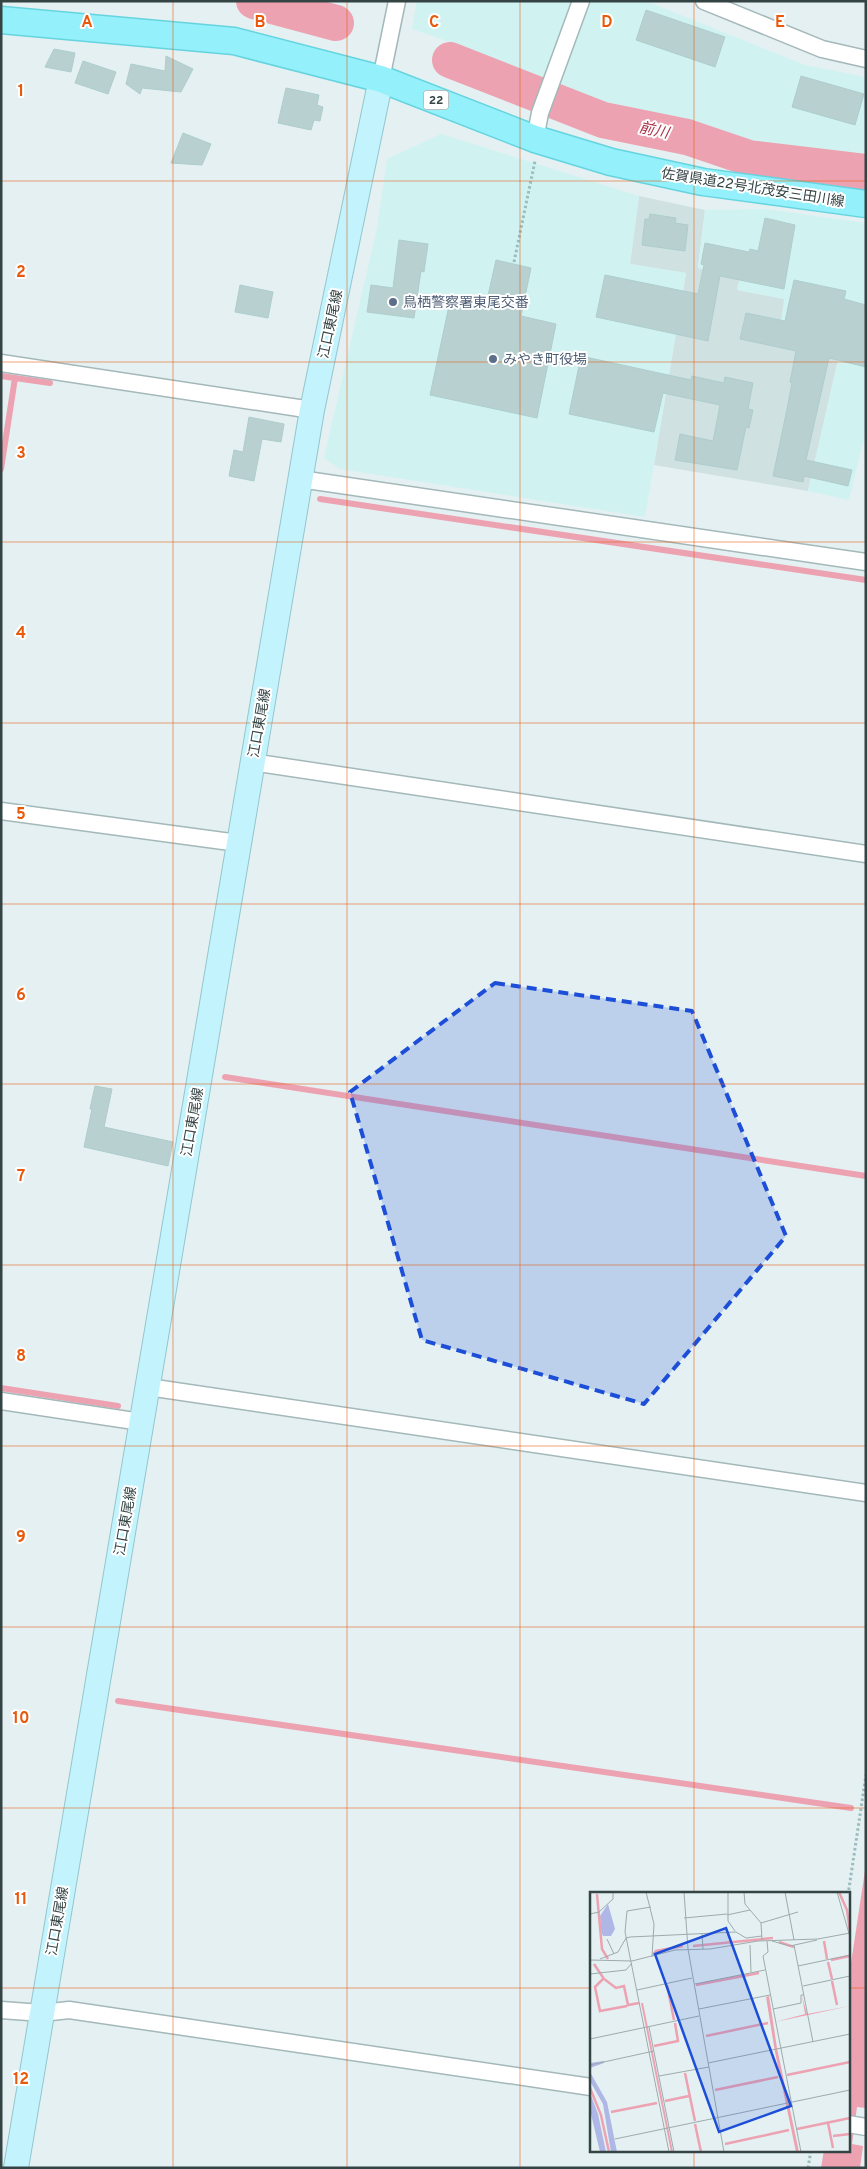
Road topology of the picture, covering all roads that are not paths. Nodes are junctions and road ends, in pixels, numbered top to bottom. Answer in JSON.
{"nodes":[{"id":1,"x":397,"y":1,"type":"edge"},
{"id":2,"x":581,"y":1,"type":"edge"},
{"id":3,"x":704,"y":1,"type":"edge"},
{"id":4,"x":1,"y":20,"type":"edge"},
{"id":5,"x":866,"y":59,"type":"edge"},
{"id":6,"x":381,"y":79,"type":"junction"},
{"id":7,"x":535,"y":148,"type":"junction"},
{"id":8,"x":866,"y":204,"type":"edge"},
{"id":9,"x":1,"y":363,"type":"edge"},
{"id":10,"x":312,"y":410,"type":"junction"},
{"id":11,"x":300,"y":479,"type":"junction"},
{"id":12,"x":866,"y":562,"type":"edge"},
{"id":13,"x":252,"y":762,"type":"junction"},
{"id":14,"x":1,"y":811,"type":"edge"},
{"id":15,"x":238,"y":843,"type":"junction"},
{"id":16,"x":866,"y":854,"type":"edge"},
{"id":17,"x":148,"y":1387,"type":"junction"},
{"id":18,"x":1,"y":1401,"type":"edge"},
{"id":19,"x":141,"y":1422,"type":"junction"},
{"id":20,"x":866,"y":1493,"type":"edge"},
{"id":21,"x":1,"y":2010,"type":"edge"},
{"id":22,"x":42,"y":2013,"type":"junction"},
{"id":23,"x":590,"y":2087,"type":"edge"},
{"id":24,"x":16,"y":2168,"type":"edge"}],
"edges":[{"from":1,"to":6,"type":"street"},
{"from":2,"to":7,"type":"street"},
{"from":3,"to":5,"type":"street"},
{"from":4,"to":6,"type":"main road","name":"佐賀県道22号北茂安三田川線","number":"22"},
{"from":6,"to":7,"type":"main road","name":"佐賀県道22号北茂安三田川線","number":"22"},
{"from":6,"to":10,"type":"main road","name":"江口東尾線"},
{"from":7,"to":8,"type":"main road","name":"佐賀県道22号北茂安三田川線","number":"22"},
{"from":9,"to":10,"type":"street"},
{"from":10,"to":11,"type":"main road","name":"江口東尾線"},
{"from":11,"to":12,"type":"street"},
{"from":11,"to":13,"type":"main road","name":"江口東尾線"},
{"from":13,"to":15,"type":"main road","name":"江口東尾線"},
{"from":13,"to":16,"type":"street"},
{"from":14,"to":15,"type":"street"},
{"from":15,"to":17,"type":"main road","name":"江口東尾線"},
{"from":17,"to":19,"type":"main road","name":"江口東尾線"},
{"from":17,"to":20,"type":"street"},
{"from":18,"to":19,"type":"street"},
{"from":19,"to":22,"type":"main road","name":"江口東尾線"},
{"from":21,"to":22,"type":"street"},
{"from":22,"to":23,"type":"street"},
{"from":22,"to":24,"type":"main road","name":"江口東尾線"}]}
